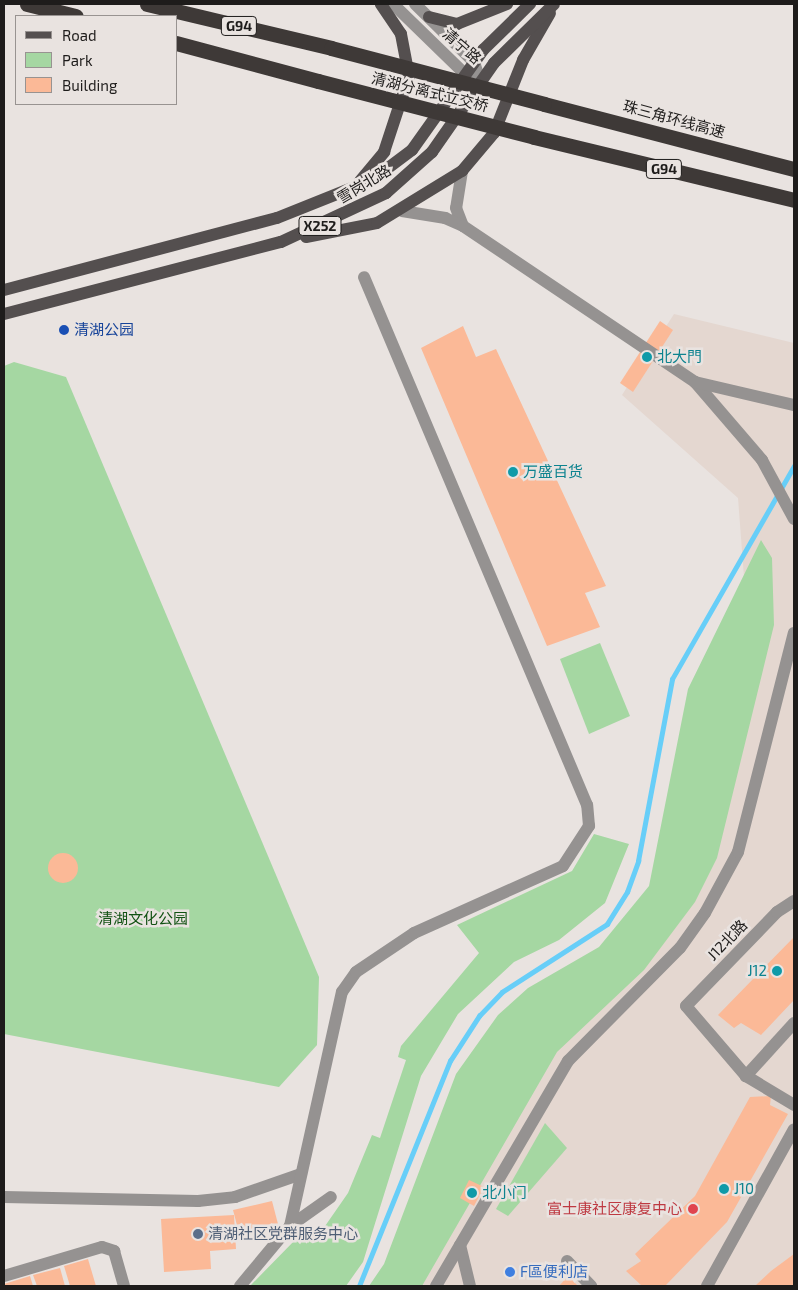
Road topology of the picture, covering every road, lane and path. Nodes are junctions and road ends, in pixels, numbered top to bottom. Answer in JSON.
{"nodes":[{"id":1,"x":27,"y":4,"type":"edge"},
{"id":2,"x":147,"y":4,"type":"edge"},
{"id":3,"x":381,"y":4,"type":"edge"},
{"id":4,"x":393,"y":4,"type":"edge"},
{"id":5,"x":415,"y":4,"type":"edge"},
{"id":6,"x":507,"y":4,"type":"edge"},
{"id":7,"x":530,"y":4,"type":"edge"},
{"id":8,"x":554,"y":4,"type":"edge"},
{"id":9,"x":558,"y":4,"type":"edge"},
{"id":10,"x":72,"y":15,"type":"edge"},
{"id":11,"x":429,"y":17,"type":"junction"},
{"id":12,"x":178,"y":44,"type":"edge"},
{"id":13,"x":474,"y":62,"type":"junction"},
{"id":14,"x":465,"y":74,"type":"junction"},
{"id":15,"x":481,"y":80,"type":"junction"},
{"id":16,"x":544,"y":104,"type":"joint"},
{"id":17,"x":794,"y":168,"type":"edge"},
{"id":18,"x":462,"y":171,"type":"junction"},
{"id":19,"x":347,"y":192,"type":"junction"},
{"id":20,"x":794,"y":200,"type":"edge"},
{"id":21,"x":402,"y":211,"type":"junction"},
{"id":22,"x":463,"y":226,"type":"junction"},
{"id":23,"x":281,"y":242,"type":"junction"},
{"id":24,"x":364,"y":277,"type":"dead end"},
{"id":25,"x":4,"y":290,"type":"edge"},
{"id":26,"x":4,"y":314,"type":"edge"},
{"id":27,"x":695,"y":382,"type":"junction"},
{"id":28,"x":793,"y":405,"type":"edge"},
{"id":29,"x":793,"y":517,"type":"edge"},
{"id":30,"x":794,"y":633,"type":"edge"},
{"id":31,"x":794,"y":901,"type":"edge"},
{"id":32,"x":794,"y":1022,"type":"edge"},
{"id":33,"x":746,"y":1076,"type":"junction"},
{"id":34,"x":794,"y":1105,"type":"edge"},
{"id":35,"x":794,"y":1129,"type":"edge"},
{"id":36,"x":301,"y":1174,"type":"junction"},
{"id":37,"x":4,"y":1197,"type":"edge"},
{"id":38,"x":331,"y":1197,"type":"dead end"},
{"id":39,"x":290,"y":1226,"type":"junction"},
{"id":40,"x":460,"y":1244,"type":"junction"},
{"id":41,"x":566,"y":1261,"type":"dead end"},
{"id":42,"x":4,"y":1276,"type":"edge"},
{"id":43,"x":124,"y":1286,"type":"edge"},
{"id":44,"x":240,"y":1286,"type":"edge"},
{"id":45,"x":436,"y":1286,"type":"edge"},
{"id":46,"x":470,"y":1286,"type":"edge"},
{"id":47,"x":591,"y":1286,"type":"edge"},
{"id":48,"x":707,"y":1286,"type":"edge"}],
"edges":[{"from":1,"to":10,"type":"highway"},
{"from":2,"to":16,"type":"highway","name":"清湖分离式立交桥","number":"G94","bridge":true},
{"from":3,"to":19,"type":"main road"},
{"from":4,"to":14,"type":"street","name":"清宁路"},
{"from":5,"to":11,"type":"street","name":"清宁路"},
{"from":6,"to":11,"type":"main road"},
{"from":7,"to":13,"type":"main road","name":"雪岗北路","number":"X252"},
{"from":8,"to":15,"type":"main road","name":"雪岗北路","number":"X252"},
{"from":9,"to":18,"type":"main road"},
{"from":11,"to":13,"type":"street","name":"清宁路"},
{"from":12,"to":20,"type":"highway","name":"清湖分离式立交桥","number":"G94","bridge":true},
{"from":13,"to":14,"type":"main road","name":"雪岗北路","number":"X252"},
{"from":13,"to":15,"type":"street","name":"清宁路"},
{"from":14,"to":15,"type":"street","name":"清宁路"},
{"from":14,"to":19,"type":"main road","name":"雪岗北路","number":"X252"},
{"from":15,"to":23,"type":"main road","name":"雪岗北路","number":"X252"},
{"from":16,"to":17,"type":"highway","name":"珠三角环线高速","number":"G94"},
{"from":18,"to":21,"type":"main road"},
{"from":18,"to":22,"type":"street"},
{"from":19,"to":25,"type":"main road","name":"雪岗北路","number":"X252"},
{"from":21,"to":22,"type":"street"},
{"from":21,"to":23,"type":"main road"},
{"from":22,"to":27,"type":"street"},
{"from":23,"to":26,"type":"main road","name":"雪岗北路","number":"X252"},
{"from":24,"to":36,"type":"street"},
{"from":27,"to":28,"type":"street"},
{"from":27,"to":29,"type":"street"},
{"from":30,"to":40,"type":"street"},
{"from":31,"to":33,"type":"street","name":"J12北路"},
{"from":32,"to":33,"type":"street"},
{"from":33,"to":34,"type":"street"},
{"from":35,"to":48,"type":"street"},
{"from":36,"to":37,"type":"street"},
{"from":36,"to":39,"type":"street"},
{"from":38,"to":39,"type":"street"},
{"from":39,"to":44,"type":"street"},
{"from":40,"to":45,"type":"street"},
{"from":40,"to":46,"type":"street"},
{"from":41,"to":47,"type":"street"},
{"from":42,"to":43,"type":"street"}]}
